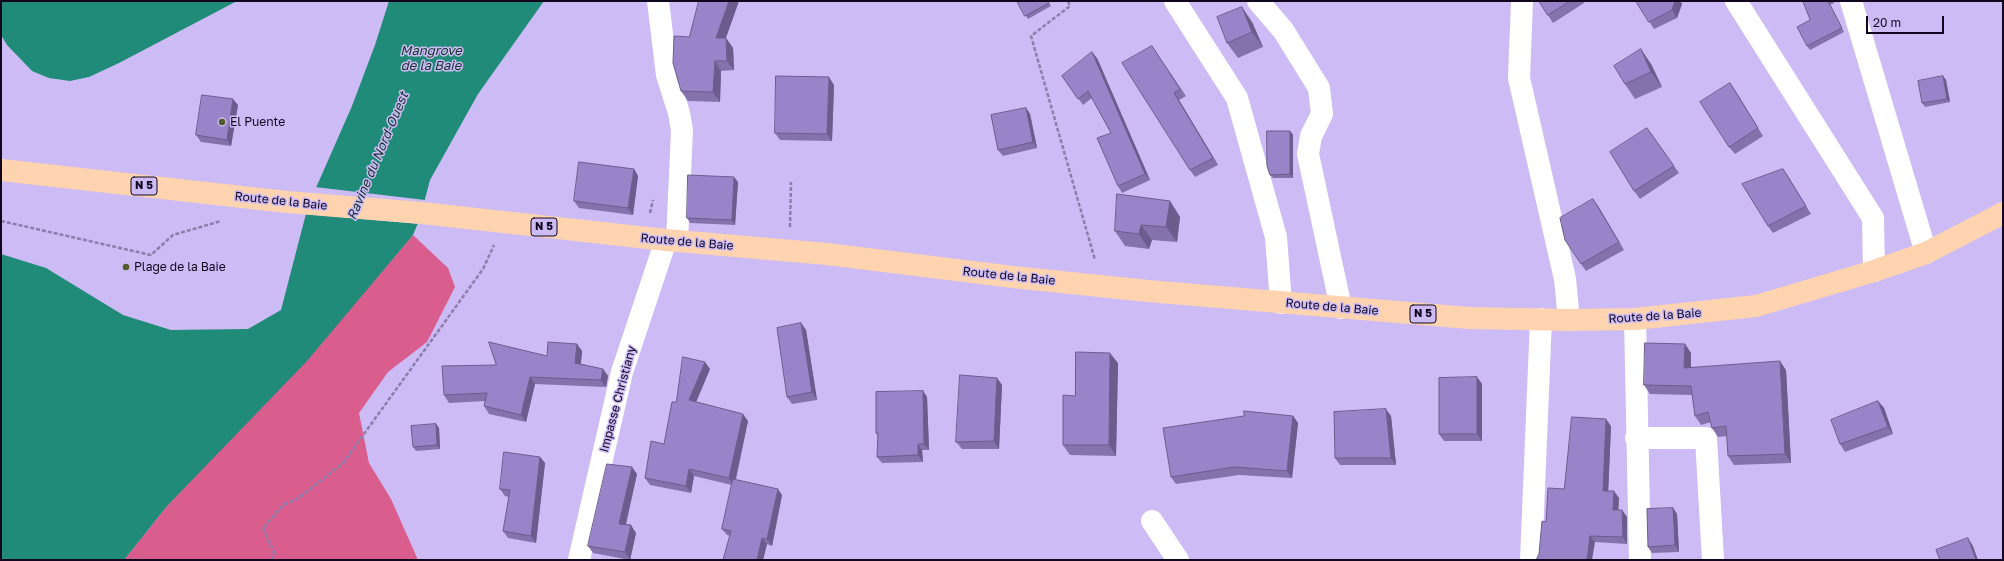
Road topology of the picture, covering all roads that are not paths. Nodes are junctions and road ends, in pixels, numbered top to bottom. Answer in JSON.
{"nodes":[{"id":1,"x":658,"y":1,"type":"edge"},
{"id":2,"x":1175,"y":1,"type":"edge"},
{"id":3,"x":1258,"y":1,"type":"edge"},
{"id":4,"x":1522,"y":1,"type":"edge"},
{"id":5,"x":1736,"y":1,"type":"edge"},
{"id":6,"x":1851,"y":1,"type":"edge"},
{"id":7,"x":1,"y":170,"type":"edge"},
{"id":8,"x":2003,"y":213,"type":"edge"},
{"id":9,"x":671,"y":241,"type":"junction"},
{"id":10,"x":1926,"y":253,"type":"junction"},
{"id":11,"x":1874,"y":271,"type":"junction"},
{"id":12,"x":1281,"y":302,"type":"junction"},
{"id":13,"x":1341,"y":308,"type":"junction"},
{"id":14,"x":1541,"y":319,"type":"junction"},
{"id":15,"x":1635,"y":319,"type":"junction"},
{"id":16,"x":1569,"y":320,"type":"junction"},
{"id":17,"x":1636,"y":438,"type":"junction"},
{"id":18,"x":1152,"y":521,"type":"dead end"},
{"id":19,"x":578,"y":560,"type":"edge"},
{"id":20,"x":1178,"y":560,"type":"edge"},
{"id":21,"x":1531,"y":560,"type":"edge"},
{"id":22,"x":1640,"y":560,"type":"edge"},
{"id":23,"x":1713,"y":560,"type":"edge"}],
"edges":[{"from":1,"to":9,"type":"street","name":"Impasse Christiany"},
{"from":2,"to":12,"type":"street"},
{"from":3,"to":13,"type":"street"},
{"from":4,"to":16,"type":"street"},
{"from":5,"to":11,"type":"street"},
{"from":6,"to":10,"type":"street"},
{"from":7,"to":9,"type":"main road","name":"Route de la Baie","number":"N 5"},
{"from":8,"to":10,"type":"main road","name":"Route de la Baie","number":"N 5"},
{"from":9,"to":12,"type":"main road","name":"Route de la Baie","number":"N 5"},
{"from":9,"to":19,"type":"street","name":"Impasse Christiany"},
{"from":10,"to":11,"type":"main road","name":"Route de la Baie","number":"N 5"},
{"from":11,"to":15,"type":"main road","name":"Route de la Baie","number":"N 5"},
{"from":12,"to":13,"type":"main road","name":"Route de la Baie","number":"N 5"},
{"from":13,"to":14,"type":"main road","name":"Route de la Baie","number":"N 5"},
{"from":14,"to":16,"type":"main road","name":"Route de la Baie","number":"N 5"},
{"from":14,"to":21,"type":"street"},
{"from":15,"to":16,"type":"main road","name":"Route de la Baie","number":"N 5"},
{"from":15,"to":17,"type":"street"},
{"from":17,"to":22,"type":"street"},
{"from":17,"to":23,"type":"street"},
{"from":18,"to":20,"type":"street"}]}
